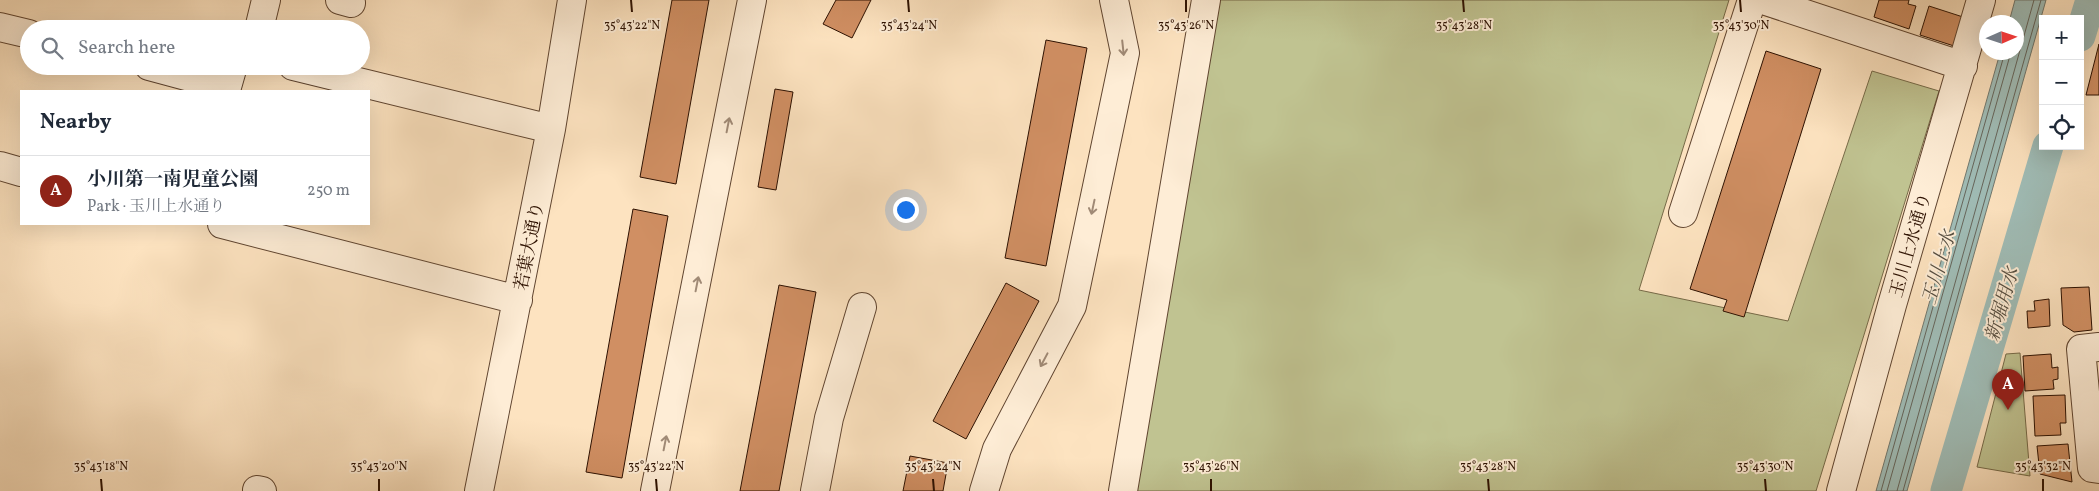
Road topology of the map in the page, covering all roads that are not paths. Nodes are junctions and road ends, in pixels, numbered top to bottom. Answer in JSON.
{"nodes":[{"id":1,"x":266,"y":0,"type":"edge"},
{"id":2,"x":572,"y":0,"type":"edge"},
{"id":3,"x":752,"y":0,"type":"edge"},
{"id":4,"x":1114,"y":0,"type":"edge"},
{"id":5,"x":1206,"y":0,"type":"edge"},
{"id":6,"x":1752,"y":0,"type":"edge"},
{"id":7,"x":1763,"y":0,"type":"edge"},
{"id":8,"x":1980,"y":0,"type":"edge"},
{"id":9,"x":261,"y":20,"type":"edge"},
{"id":10,"x":0,"y":27,"type":"edge"},
{"id":11,"x":20,"y":32,"type":"edge"},
{"id":12,"x":1962,"y":66,"type":"junction"},
{"id":13,"x":182,"y":75,"type":"edge"},
{"id":14,"x":230,"y":75,"type":"edge"},
{"id":15,"x":330,"y":75,"type":"edge"},
{"id":16,"x":551,"y":129,"type":"junction"},
{"id":17,"x":0,"y":166,"type":"edge"},
{"id":18,"x":20,"y":172,"type":"edge"},
{"id":19,"x":1683,"y":213,"type":"dead end"},
{"id":20,"x":226,"y":225,"type":"edge"},
{"id":21,"x":518,"y":300,"type":"junction"},
{"id":22,"x":862,"y":307,"type":"dead end"},
{"id":23,"x":2099,"y":347,"type":"edge"},
{"id":24,"x":2099,"y":470,"type":"edge"},
{"id":25,"x":480,"y":491,"type":"edge"},
{"id":26,"x":655,"y":491,"type":"edge"},
{"id":27,"x":815,"y":491,"type":"edge"},
{"id":28,"x":984,"y":491,"type":"edge"},
{"id":29,"x":1123,"y":491,"type":"edge"},
{"id":30,"x":1841,"y":491,"type":"edge"}],
"edges":[{"from":1,"to":9,"type":"street"},
{"from":2,"to":16,"type":"street","name":"若葉大通り"},
{"from":26,"to":3,"type":"street","one_way":true},
{"from":4,"to":28,"type":"street","one_way":true},
{"from":5,"to":29,"type":"street"},
{"from":6,"to":19,"type":"street"},
{"from":7,"to":12,"type":"street"},
{"from":8,"to":12,"type":"street","name":"玉川上水通り"},
{"from":10,"to":11,"type":"street"},
{"from":12,"to":30,"type":"street","name":"玉川上水通り"},
{"from":13,"to":14,"type":"street"},
{"from":15,"to":16,"type":"street"},
{"from":16,"to":21,"type":"street","name":"若葉大通り"},
{"from":17,"to":18,"type":"street"},
{"from":20,"to":21,"type":"street"},
{"from":21,"to":25,"type":"street","name":"若葉大通り"},
{"from":22,"to":27,"type":"street"},
{"from":23,"to":24,"type":"street"}]}
